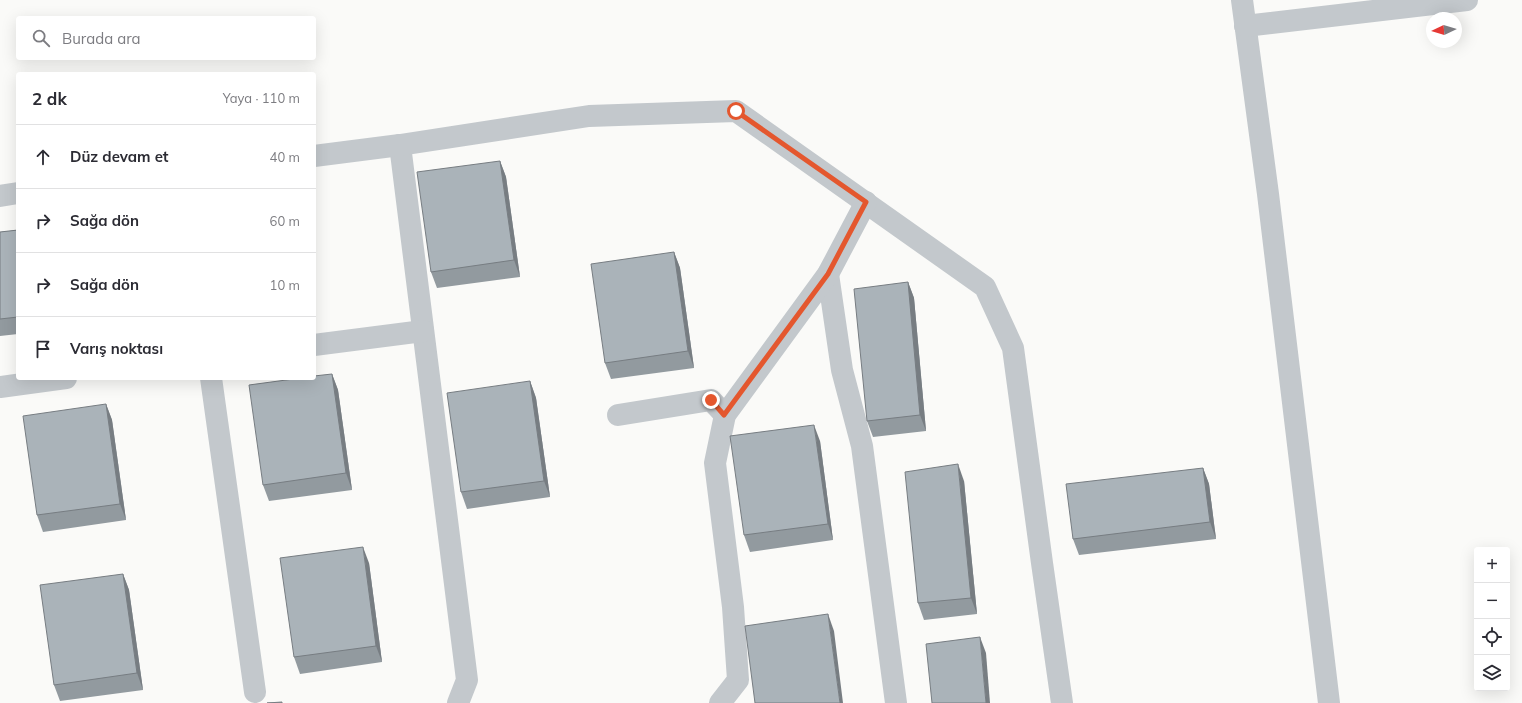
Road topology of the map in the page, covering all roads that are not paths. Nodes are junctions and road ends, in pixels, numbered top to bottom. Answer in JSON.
{"nodes":[{"id":1,"x":1242,"y":0,"type":"edge"},
{"id":2,"x":1467,"y":0,"type":"edge"},
{"id":3,"x":1245,"y":26,"type":"junction"},
{"id":4,"x":400,"y":145,"type":"junction"},
{"id":5,"x":316,"y":156,"type":"edge"},
{"id":6,"x":16,"y":193,"type":"edge"},
{"id":7,"x":0,"y":196,"type":"edge"},
{"id":8,"x":866,"y":202,"type":"junction"},
{"id":9,"x":828,"y":274,"type":"junction"},
{"id":10,"x":423,"y":331,"type":"junction"},
{"id":11,"x":316,"y":345,"type":"edge"},
{"id":12,"x":51,"y":380,"type":"edge"},
{"id":13,"x":211,"y":380,"type":"edge"},
{"id":14,"x":0,"y":387,"type":"edge"},
{"id":15,"x":618,"y":415,"type":"dead end"},
{"id":16,"x":724,"y":415,"type":"junction"},
{"id":17,"x":255,"y":692,"type":"dead end"},
{"id":18,"x":458,"y":703,"type":"edge"},
{"id":19,"x":720,"y":703,"type":"edge"},
{"id":20,"x":896,"y":703,"type":"edge"},
{"id":21,"x":1062,"y":703,"type":"edge"},
{"id":22,"x":1329,"y":703,"type":"edge"}],
"edges":[{"from":1,"to":3,"type":"street"},
{"from":2,"to":3,"type":"street"},
{"from":3,"to":22,"type":"street"},
{"from":4,"to":5,"type":"street"},
{"from":4,"to":8,"type":"street"},
{"from":4,"to":10,"type":"street"},
{"from":6,"to":7,"type":"street"},
{"from":8,"to":9,"type":"street"},
{"from":8,"to":21,"type":"street"},
{"from":9,"to":16,"type":"street"},
{"from":9,"to":20,"type":"street"},
{"from":10,"to":11,"type":"street"},
{"from":10,"to":18,"type":"street"},
{"from":12,"to":14,"type":"street"},
{"from":13,"to":17,"type":"street"},
{"from":15,"to":16,"type":"street"},
{"from":16,"to":19,"type":"street"}]}
